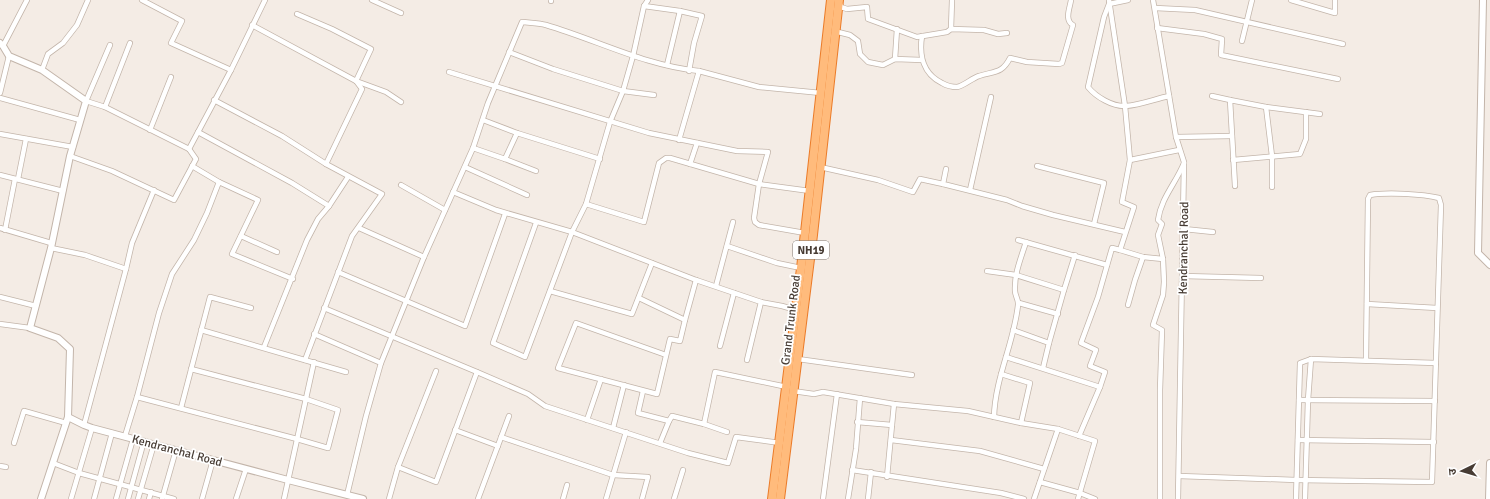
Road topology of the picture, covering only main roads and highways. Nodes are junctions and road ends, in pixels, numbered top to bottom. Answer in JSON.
{"nodes":[{"id":1,"x":837,"y":1,"type":"edge"},
{"id":2,"x":832,"y":30,"type":"junction"},
{"id":3,"x":772,"y":499,"type":"edge"},
{"id":4,"x":780,"y":499,"type":"edge"}],
"edges":[{"from":1,"to":2,"type":"highway","name":"Grand Trunk Road","number":"NH19"},
{"from":2,"to":3,"type":"highway","name":"Grand Trunk Road","number":"NH19"},
{"from":2,"to":4,"type":"highway","name":"Grand Trunk Road","number":"NH19"}]}
